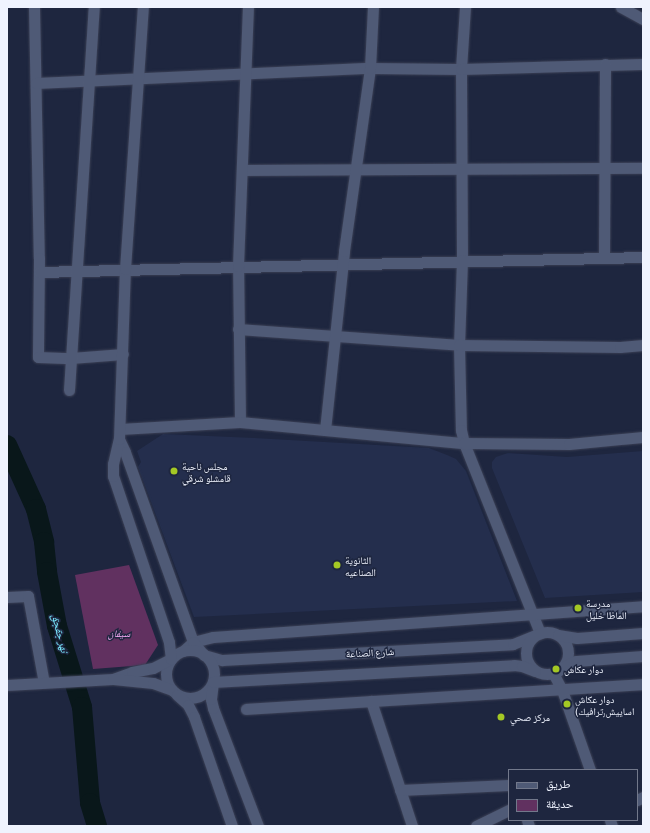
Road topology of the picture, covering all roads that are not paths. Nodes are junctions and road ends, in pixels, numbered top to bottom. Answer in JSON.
{"nodes":[{"id":1,"x":34,"y":7,"type":"edge"},
{"id":2,"x":94,"y":7,"type":"edge"},
{"id":3,"x":143,"y":7,"type":"edge"},
{"id":4,"x":248,"y":7,"type":"edge"},
{"id":5,"x":373,"y":7,"type":"edge"},
{"id":6,"x":465,"y":7,"type":"edge"},
{"id":7,"x":621,"y":7,"type":"edge"},
{"id":8,"x":643,"y":19,"type":"edge"},
{"id":9,"x":605,"y":64,"type":"junction"},
{"id":10,"x":643,"y":64,"type":"edge"},
{"id":11,"x":370,"y":68,"type":"junction"},
{"id":12,"x":462,"y":69,"type":"junction"},
{"id":13,"x":247,"y":73,"type":"junction"},
{"id":14,"x":138,"y":78,"type":"junction"},
{"id":15,"x":91,"y":80,"type":"junction"},
{"id":16,"x":36,"y":83,"type":"junction"},
{"id":17,"x":604,"y":168,"type":"junction"},
{"id":18,"x":643,"y":168,"type":"edge"},
{"id":19,"x":242,"y":170,"type":"junction"},
{"id":20,"x":355,"y":170,"type":"junction"},
{"id":21,"x":462,"y":170,"type":"junction"},
{"id":22,"x":643,"y":257,"type":"edge"},
{"id":23,"x":604,"y":258,"type":"junction"},
{"id":24,"x":462,"y":260,"type":"junction"},
{"id":25,"x":343,"y":264,"type":"junction"},
{"id":26,"x":238,"y":266,"type":"junction"},
{"id":27,"x":124,"y":269,"type":"junction"},
{"id":28,"x":39,"y":272,"type":"junction"},
{"id":29,"x":77,"y":272,"type":"junction"},
{"id":30,"x":238,"y":329,"type":"junction"},
{"id":31,"x":334,"y":337,"type":"junction"},
{"id":32,"x":459,"y":345,"type":"junction"},
{"id":33,"x":643,"y":345,"type":"edge"},
{"id":34,"x":123,"y":354,"type":"junction"},
{"id":35,"x":71,"y":358,"type":"junction"},
{"id":36,"x":69,"y":390,"type":"dead end"},
{"id":37,"x":240,"y":422,"type":"junction"},
{"id":38,"x":325,"y":430,"type":"junction"},
{"id":39,"x":119,"y":434,"type":"junction"},
{"id":40,"x":643,"y":437,"type":"edge"},
{"id":41,"x":464,"y":443,"type":"junction"},
{"id":42,"x":7,"y":598,"type":"edge"},
{"id":43,"x":643,"y":606,"type":"edge"},
{"id":44,"x":533,"y":613,"type":"junction"},
{"id":45,"x":643,"y":633,"type":"edge"},
{"id":46,"x":537,"y":634,"type":"junction"},
{"id":47,"x":558,"y":635,"type":"junction"},
{"id":48,"x":193,"y":642,"type":"junction"},
{"id":49,"x":183,"y":651,"type":"junction"},
{"id":50,"x":204,"y":655,"type":"junction"},
{"id":51,"x":643,"y":656,"type":"edge"},
{"id":52,"x":171,"y":659,"type":"junction"},
{"id":53,"x":563,"y":667,"type":"junction"},
{"id":54,"x":535,"y":671,"type":"junction"},
{"id":55,"x":553,"y":673,"type":"junction"},
{"id":56,"x":113,"y":679,"type":"junction"},
{"id":57,"x":212,"y":682,"type":"junction"},
{"id":58,"x":48,"y":683,"type":"junction"},
{"id":59,"x":643,"y":684,"type":"edge"},
{"id":60,"x":7,"y":685,"type":"edge"},
{"id":61,"x":562,"y":690,"type":"junction"},
{"id":62,"x":174,"y":692,"type":"junction"},
{"id":63,"x":371,"y":701,"type":"junction"},
{"id":64,"x":246,"y":708,"type":"dead end"},
{"id":65,"x":590,"y":769,"type":"edge"},
{"id":66,"x":508,"y":785,"type":"edge"},
{"id":67,"x":400,"y":790,"type":"junction"},
{"id":68,"x":508,"y":810,"type":"edge"},
{"id":69,"x":232,"y":826,"type":"edge"},
{"id":70,"x":258,"y":826,"type":"edge"},
{"id":71,"x":412,"y":826,"type":"edge"},
{"id":72,"x":476,"y":826,"type":"edge"}],
"edges":[{"from":1,"to":16,"type":"street"},
{"from":2,"to":15,"type":"street"},
{"from":3,"to":14,"type":"street"},
{"from":4,"to":13,"type":"street"},
{"from":5,"to":11,"type":"street"},
{"from":6,"to":12,"type":"street"},
{"from":7,"to":8,"type":"street"},
{"from":9,"to":10,"type":"street"},
{"from":9,"to":12,"type":"street"},
{"from":9,"to":17,"type":"street"},
{"from":11,"to":12,"type":"street"},
{"from":11,"to":13,"type":"street"},
{"from":11,"to":20,"type":"street"},
{"from":12,"to":21,"type":"street"},
{"from":13,"to":14,"type":"street"},
{"from":13,"to":19,"type":"street"},
{"from":14,"to":15,"type":"street"},
{"from":14,"to":27,"type":"street"},
{"from":15,"to":16,"type":"street"},
{"from":15,"to":29,"type":"street"},
{"from":16,"to":28,"type":"street"},
{"from":17,"to":18,"type":"street"},
{"from":17,"to":21,"type":"street"},
{"from":17,"to":23,"type":"street"},
{"from":19,"to":20,"type":"street"},
{"from":19,"to":26,"type":"street"},
{"from":20,"to":21,"type":"street"},
{"from":20,"to":25,"type":"street"},
{"from":21,"to":24,"type":"street"},
{"from":22,"to":23,"type":"street"},
{"from":23,"to":24,"type":"street"},
{"from":24,"to":25,"type":"street"},
{"from":24,"to":32,"type":"street"},
{"from":25,"to":26,"type":"street"},
{"from":25,"to":31,"type":"street"},
{"from":26,"to":27,"type":"street"},
{"from":26,"to":30,"type":"street"},
{"from":27,"to":29,"type":"street"},
{"from":27,"to":34,"type":"street"},
{"from":28,"to":29,"type":"street"},
{"from":28,"to":35,"type":"street"},
{"from":29,"to":35,"type":"street"},
{"from":30,"to":31,"type":"street"},
{"from":30,"to":37,"type":"street"},
{"from":31,"to":32,"type":"street"},
{"from":31,"to":38,"type":"street"},
{"from":32,"to":33,"type":"street"},
{"from":32,"to":41,"type":"street"},
{"from":34,"to":35,"type":"street"},
{"from":34,"to":39,"type":"street"},
{"from":35,"to":36,"type":"street"},
{"from":37,"to":38,"type":"street"},
{"from":37,"to":39,"type":"street"},
{"from":38,"to":41,"type":"street"},
{"from":39,"to":48,"type":"street"},
{"from":39,"to":52,"type":"street"},
{"from":40,"to":41,"type":"street"},
{"from":41,"to":44,"type":"street"},
{"from":42,"to":58,"type":"street"},
{"from":43,"to":44,"type":"street"},
{"from":44,"to":46,"type":"street"},
{"from":44,"to":48,"type":"street"},
{"from":45,"to":47,"type":"street"},
{"from":46,"to":47,"type":"street"},
{"from":46,"to":50,"type":"street","name":"شارع الصناعة"},
{"from":46,"to":54,"type":"street"},
{"from":47,"to":53,"type":"street"},
{"from":48,"to":49,"type":"street"},
{"from":48,"to":50,"type":"street"},
{"from":49,"to":50,"type":"street"},
{"from":49,"to":52,"type":"street"},
{"from":50,"to":57,"type":"street"},
{"from":51,"to":53,"type":"street"},
{"from":52,"to":56,"type":"street"},
{"from":52,"to":62,"type":"street"},
{"from":53,"to":55,"type":"street"},
{"from":54,"to":55,"type":"street"},
{"from":54,"to":57,"type":"street"},
{"from":55,"to":61,"type":"street"},
{"from":56,"to":58,"type":"street"},
{"from":56,"to":62,"type":"street"},
{"from":57,"to":62,"type":"street"},
{"from":57,"to":70,"type":"street"},
{"from":58,"to":60,"type":"street"},
{"from":59,"to":61,"type":"street"},
{"from":61,"to":63,"type":"street"},
{"from":61,"to":65,"type":"street"},
{"from":62,"to":69,"type":"street"},
{"from":63,"to":64,"type":"street"},
{"from":63,"to":67,"type":"street"},
{"from":66,"to":67,"type":"street"},
{"from":67,"to":71,"type":"street"},
{"from":68,"to":72,"type":"street"}]}
